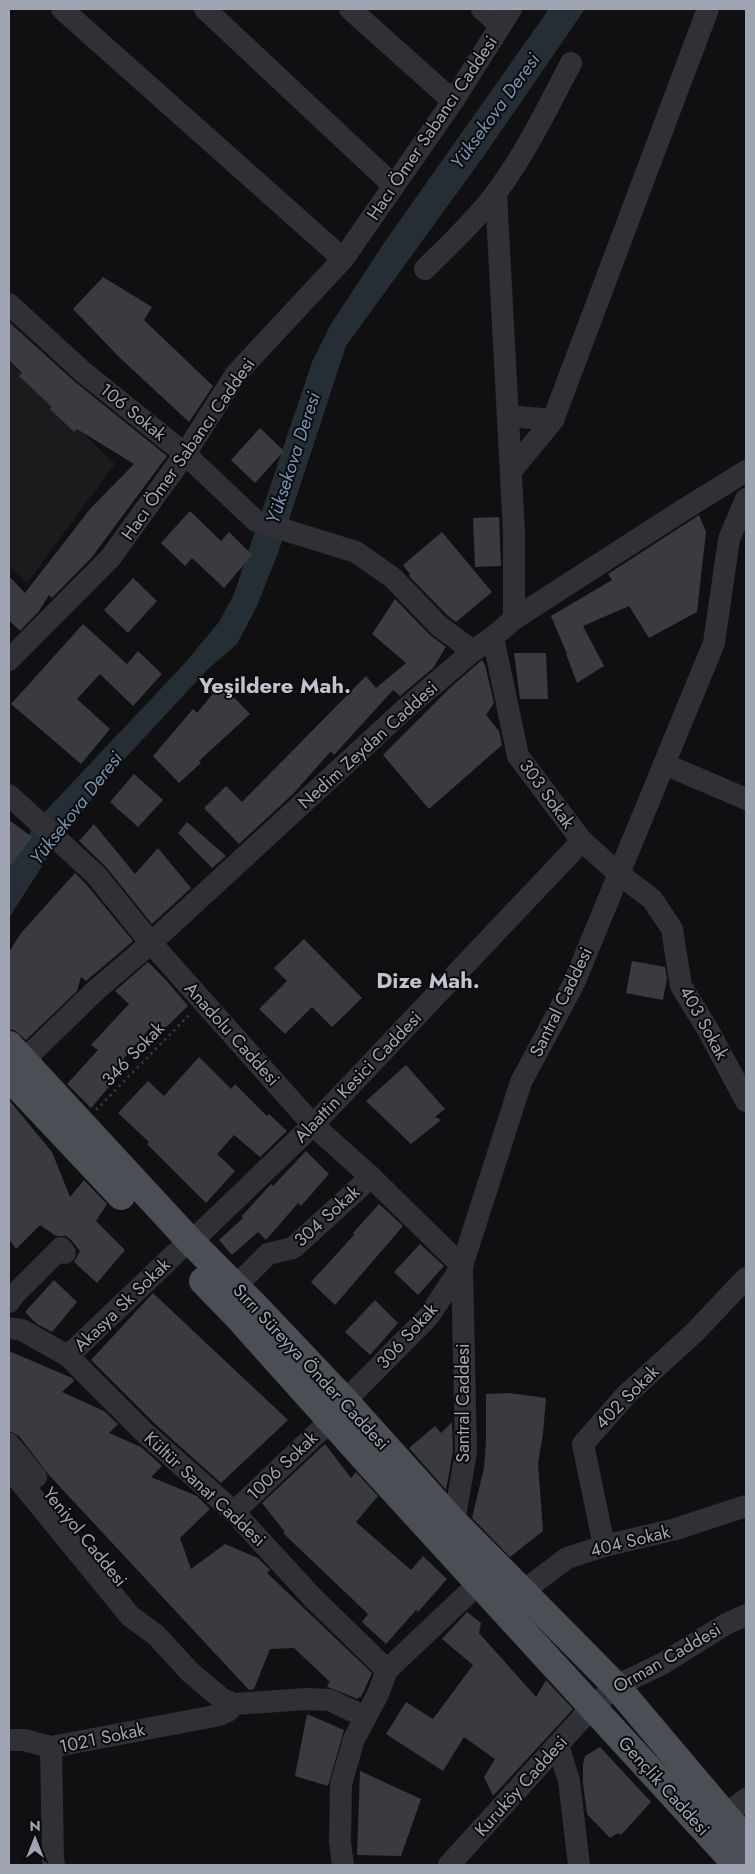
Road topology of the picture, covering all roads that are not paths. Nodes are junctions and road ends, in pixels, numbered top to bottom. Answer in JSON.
{"nodes":[{"id":1,"x":62,"y":9,"type":"edge"},
{"id":2,"x":204,"y":9,"type":"edge"},
{"id":3,"x":350,"y":9,"type":"edge"},
{"id":4,"x":482,"y":9,"type":"edge"},
{"id":5,"x":708,"y":9,"type":"edge"},
{"id":6,"x":506,"y":17,"type":"edge"},
{"id":7,"x":571,"y":63,"type":"dead end"},
{"id":8,"x":453,"y":102,"type":"junction"},
{"id":9,"x":394,"y":186,"type":"junction"},
{"id":10,"x":496,"y":193,"type":"junction"},
{"id":11,"x":343,"y":259,"type":"junction"},
{"id":12,"x":425,"y":269,"type":"dead end"},
{"id":13,"x":9,"y":304,"type":"edge"},
{"id":14,"x":508,"y":416,"type":"junction"},
{"id":15,"x":553,"y":420,"type":"junction"},
{"id":16,"x":185,"y":454,"type":"junction"},
{"id":17,"x":511,"y":471,"type":"junction"},
{"id":18,"x":746,"y":471,"type":"edge"},
{"id":19,"x":746,"y":499,"type":"edge"},
{"id":20,"x":514,"y":619,"type":"junction"},
{"id":21,"x":493,"y":637,"type":"junction"},
{"id":22,"x":13,"y":648,"type":"edge"},
{"id":23,"x":473,"y":651,"type":"junction"},
{"id":24,"x":664,"y":764,"type":"junction"},
{"id":25,"x":10,"y":796,"type":"edge"},
{"id":26,"x":746,"y":799,"type":"edge"},
{"id":27,"x":582,"y":841,"type":"junction"},
{"id":28,"x":619,"y":874,"type":"junction"},
{"id":29,"x":151,"y":943,"type":"junction"},
{"id":30,"x":14,"y":1061,"type":"edge"},
{"id":31,"x":746,"y":1101,"type":"edge"},
{"id":32,"x":313,"y":1125,"type":"junction"},
{"id":33,"x":371,"y":1177,"type":"junction"},
{"id":34,"x":183,"y":1248,"type":"junction"},
{"id":35,"x":65,"y":1253,"type":"dead end"},
{"id":36,"x":462,"y":1266,"type":"junction"},
{"id":37,"x":746,"y":1278,"type":"edge"},
{"id":38,"x":235,"y":1287,"type":"junction"},
{"id":39,"x":9,"y":1302,"type":"edge"},
{"id":40,"x":9,"y":1328,"type":"edge"},
{"id":41,"x":68,"y":1356,"type":"junction"},
{"id":42,"x":338,"y":1410,"type":"junction"},
{"id":43,"x":9,"y":1444,"type":"edge"},
{"id":44,"x":11,"y":1476,"type":"edge"},
{"id":45,"x":746,"y":1506,"type":"edge"},
{"id":46,"x":234,"y":1512,"type":"junction"},
{"id":47,"x":454,"y":1522,"type":"junction"},
{"id":48,"x":604,"y":1546,"type":"junction"},
{"id":49,"x":478,"y":1583,"type":"junction"},
{"id":50,"x":522,"y":1592,"type":"junction"},
{"id":51,"x":746,"y":1615,"type":"edge"},
{"id":52,"x":156,"y":1634,"type":"junction"},
{"id":53,"x":387,"y":1670,"type":"junction"},
{"id":54,"x":616,"y":1686,"type":"junction"},
{"id":55,"x":234,"y":1704,"type":"junction"},
{"id":56,"x":592,"y":1707,"type":"junction"},
{"id":57,"x":366,"y":1717,"type":"junction"},
{"id":58,"x":9,"y":1740,"type":"edge"},
{"id":59,"x":558,"y":1745,"type":"junction"},
{"id":60,"x":51,"y":1747,"type":"junction"},
{"id":61,"x":736,"y":1807,"type":"edge"},
{"id":62,"x":746,"y":1840,"type":"edge"},
{"id":63,"x":52,"y":1863,"type":"edge"},
{"id":64,"x":343,"y":1865,"type":"edge"},
{"id":65,"x":449,"y":1865,"type":"edge"},
{"id":66,"x":579,"y":1865,"type":"edge"},
{"id":67,"x":737,"y":1865,"type":"edge"}],
"edges":[{"from":1,"to":11,"type":"street"},
{"from":2,"to":9,"type":"street"},
{"from":3,"to":8,"type":"street"},
{"from":4,"to":6,"type":"street"},
{"from":5,"to":15,"type":"street"},
{"from":6,"to":8,"type":"street","name":"Hacı Ömer Sabancı Caddesi"},
{"from":7,"to":10,"type":"street"},
{"from":8,"to":9,"type":"street","name":"Hacı Ömer Sabancı Caddesi"},
{"from":9,"to":11,"type":"street","name":"Hacı Ömer Sabancı Caddesi"},
{"from":10,"to":12,"type":"street"},
{"from":10,"to":14,"type":"street"},
{"from":11,"to":16,"type":"street","name":"Hacı Ömer Sabancı Caddesi"},
{"from":13,"to":16,"type":"street","name":"106 Sokak"},
{"from":14,"to":15,"type":"street"},
{"from":14,"to":17,"type":"street"},
{"from":15,"to":17,"type":"street"},
{"from":16,"to":22,"type":"street","name":"Hacı Ömer Sabancı Caddesi"},
{"from":16,"to":23,"type":"street","name":"106 Sokak"},
{"from":17,"to":20,"type":"street"},
{"from":18,"to":20,"type":"street","name":"Nedim Zeydan Caddesi"},
{"from":19,"to":24,"type":"street","name":"Santral Caddesi"},
{"from":20,"to":21,"type":"street","name":"Nedim Zeydan Caddesi"},
{"from":21,"to":23,"type":"street","name":"Nedim Zeydan Caddesi"},
{"from":21,"to":27,"type":"street","name":"303 Sokak"},
{"from":23,"to":29,"type":"street","name":"Nedim Zeydan Caddesi"},
{"from":24,"to":26,"type":"street"},
{"from":24,"to":28,"type":"street","name":"Santral Caddesi"},
{"from":25,"to":29,"type":"street","name":"Anadolu Caddesi"},
{"from":27,"to":28,"type":"street","name":"303 Sokak"},
{"from":27,"to":32,"type":"street","name":"Alaattin Kesici Caddesi"},
{"from":28,"to":31,"type":"street","name":"403 Sokak"},
{"from":28,"to":36,"type":"street","name":"Santral Caddesi"},
{"from":29,"to":30,"type":"street","name":"Nedim Zeydan Caddesi"},
{"from":29,"to":32,"type":"street","name":"Anadolu Caddesi"},
{"from":30,"to":34,"type":"main road","name":"Sırrı Süreyya Önder Caddesi"},
{"from":30,"to":34,"type":"main road","name":"Sırrı Süreyya Önder Caddesi"},
{"from":32,"to":33,"type":"street","name":"Anadolu Caddesi"},
{"from":32,"to":34,"type":"street","name":"Alaattin Kesici Caddesi"},
{"from":33,"to":36,"type":"street","name":"Anadolu Caddesi"},
{"from":33,"to":38,"type":"street","name":"304 Sokak"},
{"from":34,"to":38,"type":"main road","name":"Sırrı Süreyya Önder Caddesi"},
{"from":34,"to":41,"type":"street","name":"Akasya Sk Sokak"},
{"from":34,"to":42,"type":"main road","name":"Sırrı Süreyya Önder Caddesi"},
{"from":35,"to":39,"type":"street"},
{"from":36,"to":42,"type":"street","name":"306 Sokak"},
{"from":36,"to":47,"type":"street","name":"Santral Caddesi"},
{"from":37,"to":48,"type":"street","name":"402 Sokak"},
{"from":38,"to":42,"type":"main road","name":"Sırrı Süreyya Önder Caddesi"},
{"from":40,"to":41,"type":"street","name":"Kültür Sanat Caddesi"},
{"from":41,"to":46,"type":"street","name":"Kültür Sanat Caddesi"},
{"from":42,"to":46,"type":"street","name":"1006 Sokak"},
{"from":42,"to":47,"type":"main road","name":"Sırrı Süreyya Önder Caddesi"},
{"from":42,"to":49,"type":"main road","name":"Sırrı Süreyya Önder Caddesi"},
{"from":43,"to":52,"type":"street","name":"Yeniyol Caddesi"},
{"from":44,"to":52,"type":"street","name":"Yeniyol Caddesi"},
{"from":45,"to":48,"type":"street","name":"404 Sokak"},
{"from":46,"to":53,"type":"street","name":"Kültür Sanat Caddesi"},
{"from":47,"to":50,"type":"main road","name":"Sırrı Süreyya Önder Caddesi"},
{"from":48,"to":50,"type":"street","name":"404 Sokak"},
{"from":49,"to":53,"type":"street"},
{"from":49,"to":56,"type":"main road","name":"Sırrı Süreyya Önder Caddesi"},
{"from":50,"to":54,"type":"main road","name":"Sırrı Süreyya Önder Caddesi"},
{"from":51,"to":54,"type":"street","name":"Orman Caddesi"},
{"from":52,"to":55,"type":"street","name":"Yeniyol Caddesi"},
{"from":53,"to":57,"type":"street"},
{"from":54,"to":56,"type":"street","name":"Orman Caddesi"},
{"from":54,"to":61,"type":"main road","name":"Gençlik Caddesi"},
{"from":55,"to":57,"type":"street"},
{"from":55,"to":60,"type":"street","name":"1021 Sokak"},
{"from":56,"to":59,"type":"street","name":"Kuruköy Caddesi"},
{"from":56,"to":67,"type":"main road","name":"Gençlik Caddesi"},
{"from":57,"to":64,"type":"street"},
{"from":58,"to":60,"type":"street"},
{"from":59,"to":65,"type":"street","name":"Kuruköy Caddesi"},
{"from":59,"to":66,"type":"street"},
{"from":60,"to":63,"type":"street","name":"1021 Sokak"},
{"from":61,"to":62,"type":"main road","name":"Gençlik Caddesi"}]}
